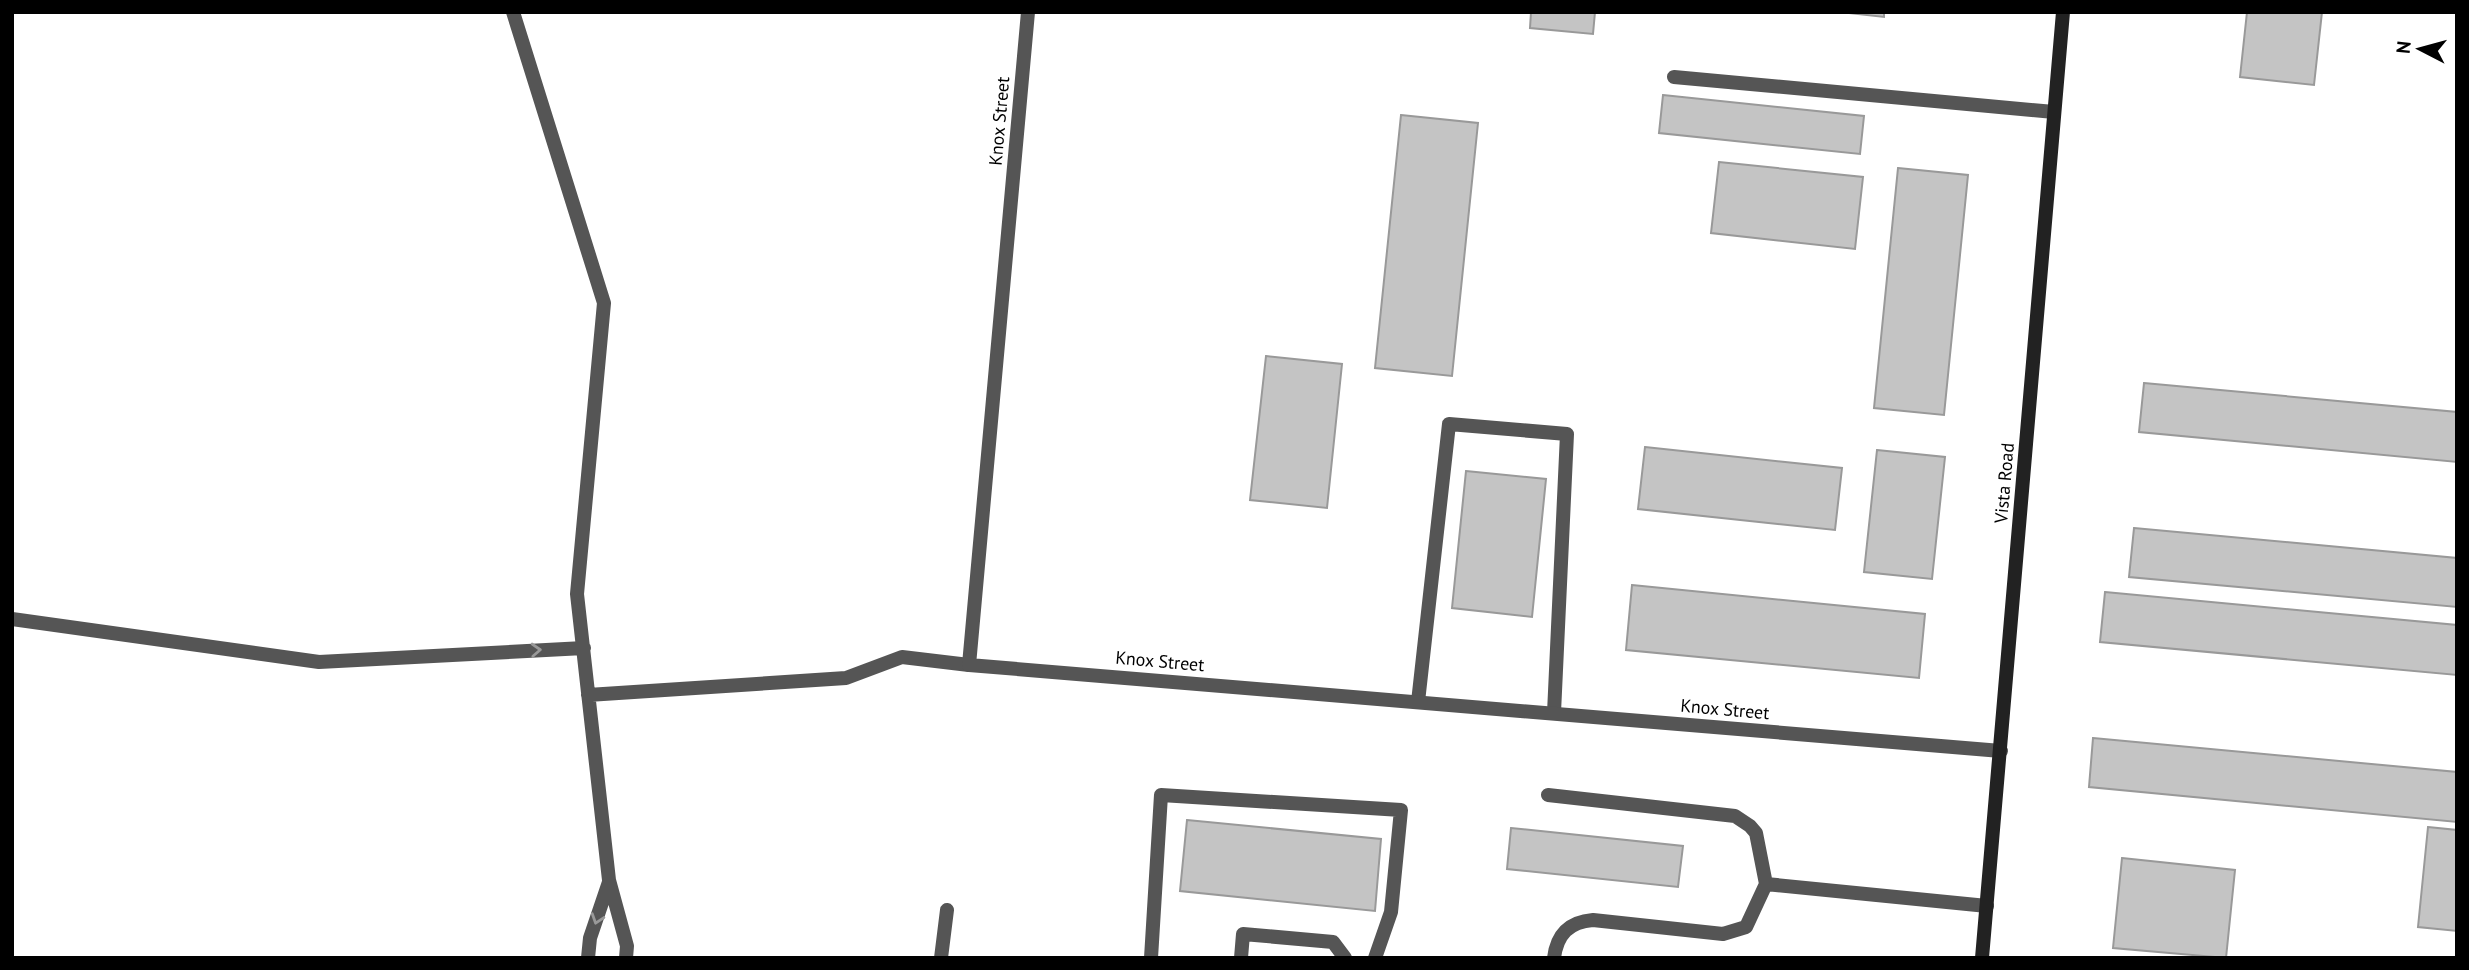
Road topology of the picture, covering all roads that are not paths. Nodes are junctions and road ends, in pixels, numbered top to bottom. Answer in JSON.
{"nodes":[{"id":1,"x":513,"y":12,"type":"edge"},
{"id":2,"x":1028,"y":12,"type":"edge"},
{"id":3,"x":2063,"y":12,"type":"edge"},
{"id":4,"x":1674,"y":77,"type":"dead end"},
{"id":5,"x":2054,"y":112,"type":"junction"},
{"id":6,"x":12,"y":618,"type":"edge"},
{"id":7,"x":584,"y":648,"type":"junction"},
{"id":8,"x":969,"y":665,"type":"junction"},
{"id":9,"x":589,"y":695,"type":"junction"},
{"id":10,"x":1418,"y":702,"type":"junction"},
{"id":11,"x":1554,"y":713,"type":"junction"},
{"id":12,"x":2001,"y":751,"type":"junction"},
{"id":13,"x":1548,"y":795,"type":"dead end"},
{"id":14,"x":609,"y":880,"type":"junction"},
{"id":15,"x":1766,"y":884,"type":"junction"},
{"id":16,"x":1987,"y":906,"type":"junction"},
{"id":17,"x":947,"y":910,"type":"dead end"},
{"id":18,"x":589,"y":958,"type":"edge"},
{"id":19,"x":626,"y":958,"type":"edge"},
{"id":20,"x":941,"y":958,"type":"edge"},
{"id":21,"x":1151,"y":958,"type":"edge"},
{"id":22,"x":1241,"y":958,"type":"edge"},
{"id":23,"x":1345,"y":958,"type":"edge"},
{"id":24,"x":1375,"y":958,"type":"edge"},
{"id":25,"x":1554,"y":958,"type":"edge"},
{"id":26,"x":1982,"y":958,"type":"edge"}],
"edges":[{"from":1,"to":7,"type":"street"},
{"from":2,"to":8,"type":"street","name":"Knox Street"},
{"from":3,"to":5,"type":"street","name":"Vista Road"},
{"from":4,"to":5,"type":"street"},
{"from":5,"to":12,"type":"street","name":"Vista Road"},
{"from":6,"to":7,"type":"street","one_way":true},
{"from":7,"to":9,"type":"street"},
{"from":8,"to":9,"type":"street"},
{"from":8,"to":10,"type":"street","name":"Knox Street"},
{"from":9,"to":14,"type":"street"},
{"from":10,"to":11,"type":"street","name":"Knox Street"},
{"from":10,"to":11,"type":"street"},
{"from":11,"to":12,"type":"street","name":"Knox Street"},
{"from":12,"to":16,"type":"street","name":"Vista Road"},
{"from":13,"to":15,"type":"street"},
{"from":14,"to":18,"type":"street","one_way":true},
{"from":14,"to":19,"type":"street"},
{"from":15,"to":16,"type":"street"},
{"from":15,"to":25,"type":"street"},
{"from":16,"to":26,"type":"street","name":"Vista Road"},
{"from":17,"to":20,"type":"street"},
{"from":21,"to":24,"type":"street"},
{"from":22,"to":23,"type":"street"}]}
